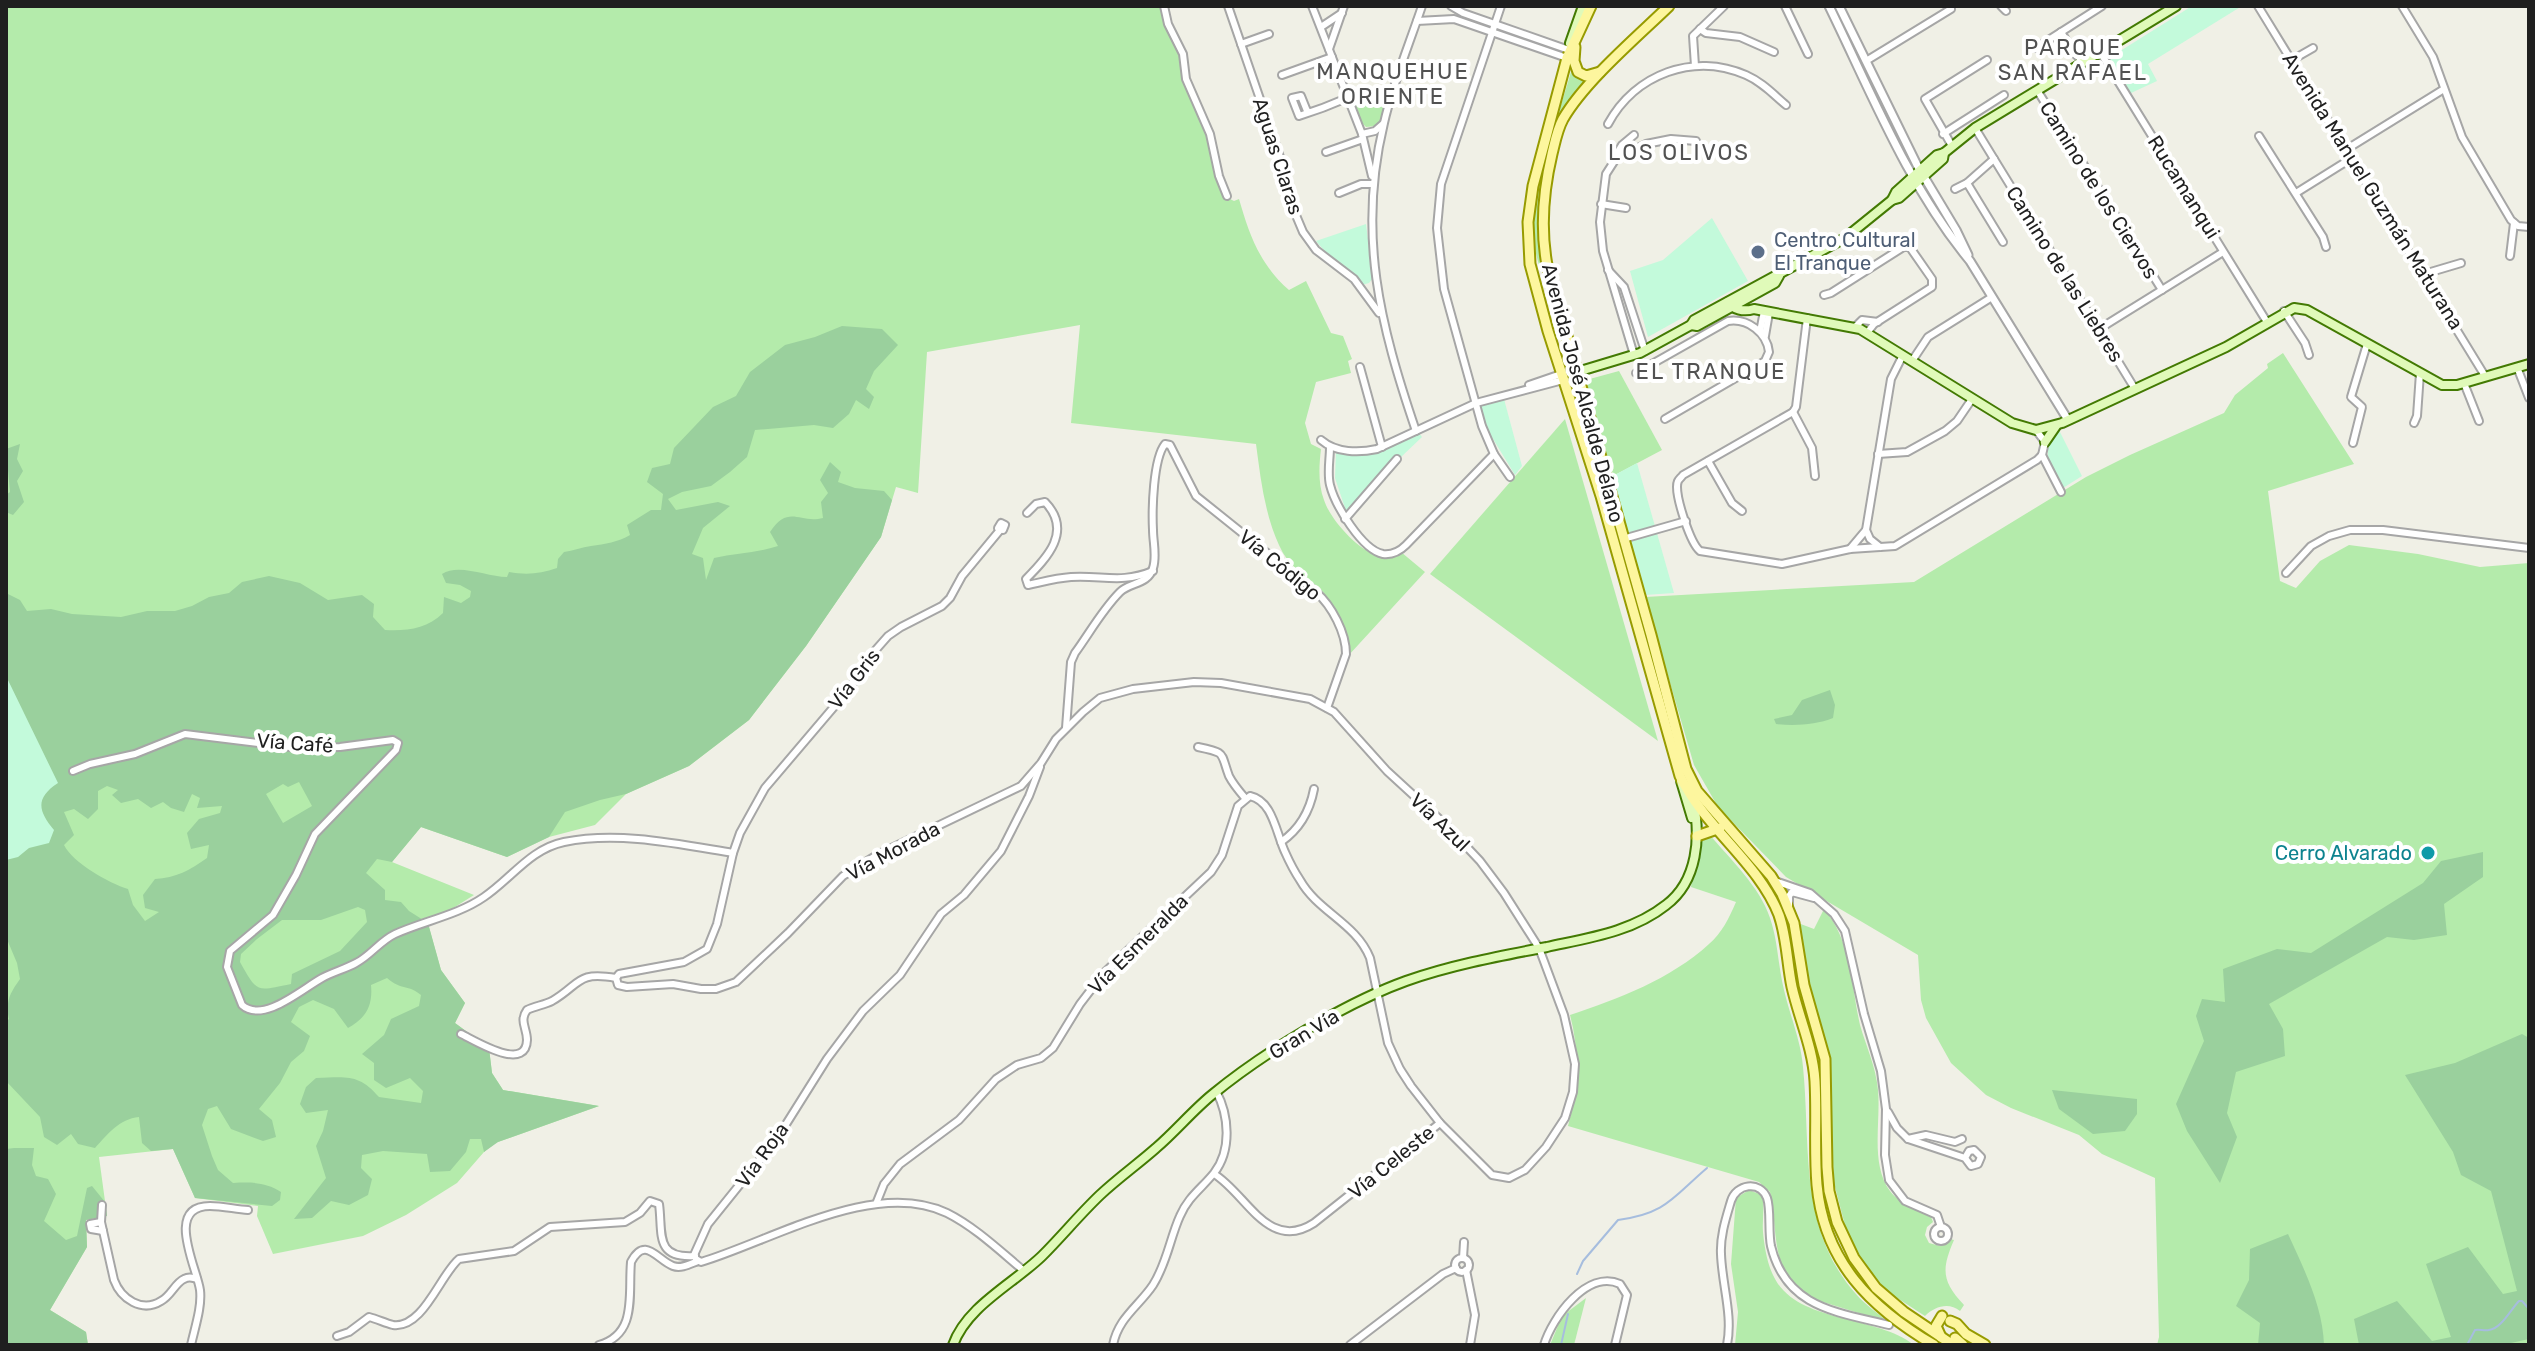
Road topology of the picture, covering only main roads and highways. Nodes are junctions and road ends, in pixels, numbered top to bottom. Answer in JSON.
{"nodes":[{"id":1,"x":1583,"y":6,"type":"edge"},
{"id":2,"x":1593,"y":6,"type":"edge"},
{"id":3,"x":1669,"y":6,"type":"edge"},
{"id":4,"x":2168,"y":8,"type":"edge"},
{"id":5,"x":1661,"y":11,"type":"edge"},
{"id":6,"x":1570,"y":51,"type":"junction"},
{"id":7,"x":1603,"y":71,"type":"junction"},
{"id":8,"x":1530,"y":264,"type":"junction"},
{"id":9,"x":1547,"y":265,"type":"junction"},
{"id":10,"x":1780,"y":275,"type":"junction"},
{"id":11,"x":1534,"y":282,"type":"junction"},
{"id":12,"x":1753,"y":295,"type":"junction"},
{"id":13,"x":1732,"y":303,"type":"junction"},
{"id":14,"x":1761,"y":311,"type":"junction"},
{"id":15,"x":1559,"y":314,"type":"junction"},
{"id":16,"x":2529,"y":364,"type":"edge"},
{"id":17,"x":1577,"y":372,"type":"junction"},
{"id":18,"x":2057,"y":425,"type":"junction"},
{"id":19,"x":1581,"y":429,"type":"junction"},
{"id":20,"x":2045,"y":442,"type":"road end"},
{"id":21,"x":1683,"y":773,"type":"junction"},
{"id":22,"x":1692,"y":799,"type":"junction"},
{"id":23,"x":1715,"y":830,"type":"junction"},
{"id":24,"x":1731,"y":830,"type":"junction"},
{"id":25,"x":1697,"y":833,"type":"junction"},
{"id":26,"x":1734,"y":852,"type":"junction"},
{"id":27,"x":1782,"y":894,"type":"junction"},
{"id":28,"x":1950,"y":1321,"type":"dead end"},
{"id":29,"x":1922,"y":1324,"type":"junction"},
{"id":30,"x":1938,"y":1341,"type":"edge"},
{"id":31,"x":1957,"y":1343,"type":"edge"},
{"id":32,"x":953,"y":1345,"type":"edge"},
{"id":33,"x":1985,"y":1345,"type":"edge"}],
"edges":[{"from":1,"to":6,"type":"main road","name":"Avenida José Alcalde Délano"},
{"from":2,"to":6,"type":"main road","name":"Avenida José Alcalde Délano"},
{"from":3,"to":5,"type":"main road","name":"Avenida José Alcalde Délano"},
{"from":4,"to":10,"type":"main road"},
{"from":5,"to":7,"type":"main road","name":"Avenida José Alcalde Délano"},
{"from":6,"to":7,"type":"main road"},
{"from":6,"to":8,"type":"main road","name":"Avenida José Alcalde Délano"},
{"from":7,"to":9,"type":"main road","name":"Avenida José Alcalde Délano"},
{"from":8,"to":9,"type":"main road"},
{"from":8,"to":11,"type":"main road","name":"Avenida José Alcalde Délano"},
{"from":9,"to":15,"type":"main road","name":"Avenida José Alcalde Délano"},
{"from":10,"to":12,"type":"main road"},
{"from":10,"to":13,"type":"main road"},
{"from":11,"to":15,"type":"main road"},
{"from":11,"to":19,"type":"main road","name":"Avenida José Alcalde Délano"},
{"from":12,"to":13,"type":"main road"},
{"from":12,"to":14,"type":"main road"},
{"from":13,"to":14,"type":"main road"},
{"from":13,"to":17,"type":"main road"},
{"from":14,"to":18,"type":"main road"},
{"from":15,"to":17,"type":"main road","name":"Avenida José Alcalde Délano"},
{"from":16,"to":18,"type":"main road"},
{"from":17,"to":19,"type":"main road"},
{"from":17,"to":21,"type":"main road","name":"Avenida José Alcalde Délano"},
{"from":18,"to":20,"type":"main road"},
{"from":19,"to":21,"type":"main road","name":"Avenida José Alcalde Délano"},
{"from":21,"to":22,"type":"main road"},
{"from":21,"to":24,"type":"main road"},
{"from":21,"to":25,"type":"main road","name":"Gran Vía"},
{"from":22,"to":23,"type":"main road"},
{"from":22,"to":25,"type":"main road","name":"Gran Vía"},
{"from":23,"to":24,"type":"main road"},
{"from":23,"to":25,"type":"main road"},
{"from":23,"to":26,"type":"main road"},
{"from":24,"to":27,"type":"main road"},
{"from":25,"to":32,"type":"main road","name":"Gran Vía"},
{"from":26,"to":27,"type":"main road"},
{"from":26,"to":30,"type":"main road"},
{"from":27,"to":29,"type":"main road"},
{"from":28,"to":33,"type":"main road"},
{"from":29,"to":30,"type":"main road"},
{"from":29,"to":30,"type":"main road"},
{"from":30,"to":31,"type":"main road"}]}
